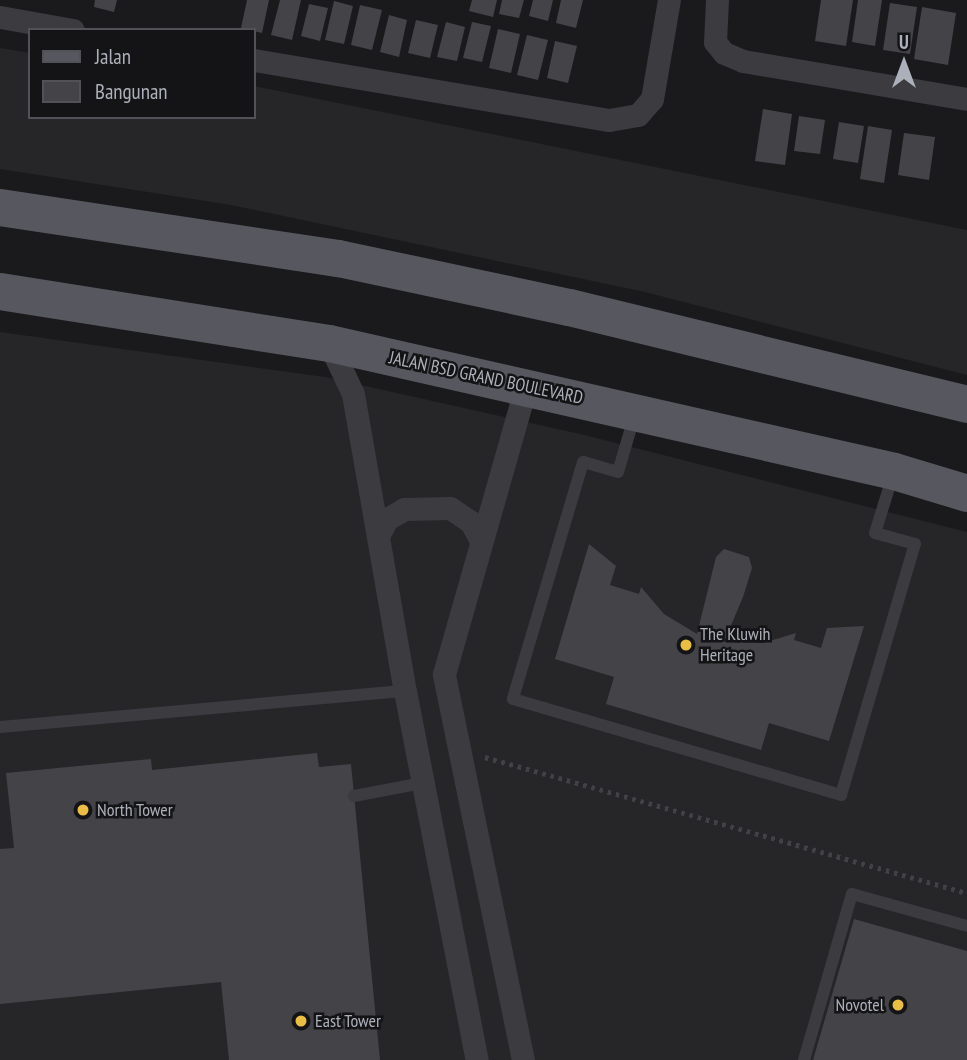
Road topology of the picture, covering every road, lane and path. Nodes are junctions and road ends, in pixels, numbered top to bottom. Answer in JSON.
{"nodes":[{"id":1,"x":669,"y":0,"type":"edge"},
{"id":2,"x":717,"y":0,"type":"edge"},
{"id":3,"x":0,"y":18,"type":"edge"},
{"id":4,"x":61,"y":28,"type":"edge"},
{"id":5,"x":256,"y":60,"type":"edge"},
{"id":6,"x":967,"y":99,"type":"edge"},
{"id":7,"x":0,"y":208,"type":"edge"},
{"id":8,"x":0,"y":291,"type":"edge"},
{"id":9,"x":329,"y":343,"type":"junction"},
{"id":10,"x":526,"y":386,"type":"junction"},
{"id":11,"x":967,"y":404,"type":"edge"},
{"id":12,"x":636,"y":411,"type":"junction"},
{"id":13,"x":894,"y":471,"type":"junction"},
{"id":14,"x":967,"y":492,"type":"edge"},
{"id":15,"x":378,"y":536,"type":"junction"},
{"id":16,"x":481,"y":541,"type":"junction"},
{"id":17,"x":405,"y":691,"type":"junction"},
{"id":18,"x":0,"y":727,"type":"edge"},
{"id":19,"x":457,"y":749,"type":"junction"},
{"id":20,"x":422,"y":783,"type":"junction"},
{"id":21,"x":354,"y":796,"type":"dead end"},
{"id":22,"x":967,"y":893,"type":"edge"},
{"id":23,"x":967,"y":926,"type":"edge"},
{"id":24,"x":477,"y":1060,"type":"edge"},
{"id":25,"x":523,"y":1060,"type":"edge"},
{"id":26,"x":804,"y":1060,"type":"edge"}],
"edges":[{"from":1,"to":5,"type":"street"},
{"from":2,"to":6,"type":"street"},
{"from":3,"to":4,"type":"street"},
{"from":7,"to":11,"type":"main road"},
{"from":8,"to":9,"type":"main road","name":"JALAN BSD GRAND BOULEVARD"},
{"from":9,"to":10,"type":"main road","name":"JALAN BSD GRAND BOULEVARD"},
{"from":9,"to":15,"type":"street"},
{"from":10,"to":12,"type":"main road","name":"JALAN BSD GRAND BOULEVARD"},
{"from":10,"to":16,"type":"street"},
{"from":12,"to":13,"type":"main road","name":"JALAN BSD GRAND BOULEVARD"},
{"from":12,"to":13,"type":"lane"},
{"from":13,"to":14,"type":"main road","name":"JALAN BSD GRAND BOULEVARD"},
{"from":15,"to":16,"type":"street"},
{"from":15,"to":17,"type":"street"},
{"from":16,"to":19,"type":"street"},
{"from":17,"to":18,"type":"lane"},
{"from":17,"to":20,"type":"street"},
{"from":19,"to":22,"type":"path"},
{"from":19,"to":25,"type":"street"},
{"from":20,"to":21,"type":"lane"},
{"from":20,"to":24,"type":"street"},
{"from":23,"to":26,"type":"lane"}]}
